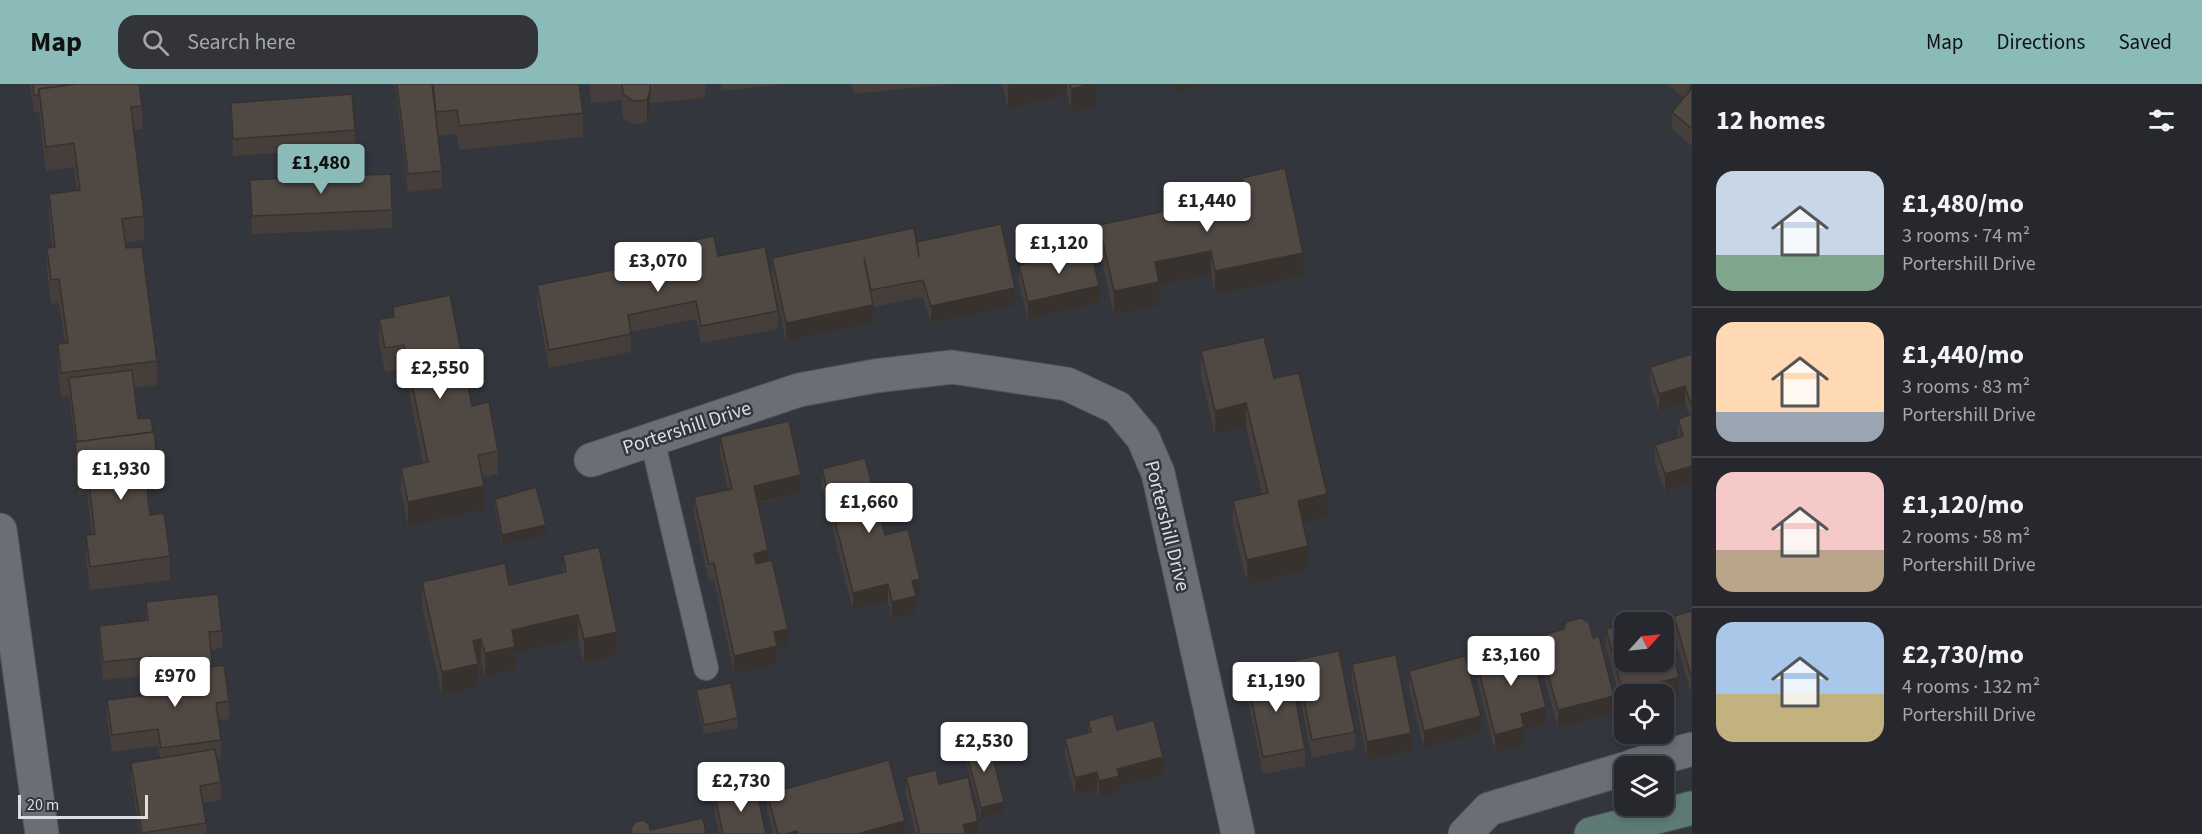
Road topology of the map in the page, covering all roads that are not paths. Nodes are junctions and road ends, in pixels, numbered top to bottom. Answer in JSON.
{"nodes":[{"id":1,"x":652,"y":439,"type":"junction"},
{"id":2,"x":591,"y":460,"type":"dead end"},
{"id":3,"x":0,"y":530,"type":"edge"},
{"id":4,"x":706,"y":668,"type":"dead end"},
{"id":5,"x":1692,"y":749,"type":"edge"},
{"id":6,"x":1667,"y":756,"type":"edge"},
{"id":7,"x":1614,"y":772,"type":"edge"},
{"id":8,"x":1692,"y":808,"type":"edge"},
{"id":9,"x":42,"y":834,"type":"edge"},
{"id":10,"x":1238,"y":834,"type":"edge"},
{"id":11,"x":1465,"y":834,"type":"edge"},
{"id":12,"x":1591,"y":834,"type":"edge"}],
"edges":[{"from":1,"to":2,"type":"street","name":"Portershill Drive"},
{"from":1,"to":4,"type":"lane"},
{"from":1,"to":10,"type":"street","name":"Portershill Drive"},
{"from":3,"to":9,"type":"street"},
{"from":5,"to":6,"type":"street"},
{"from":7,"to":11,"type":"street"},
{"from":8,"to":12,"type":"street"}]}
